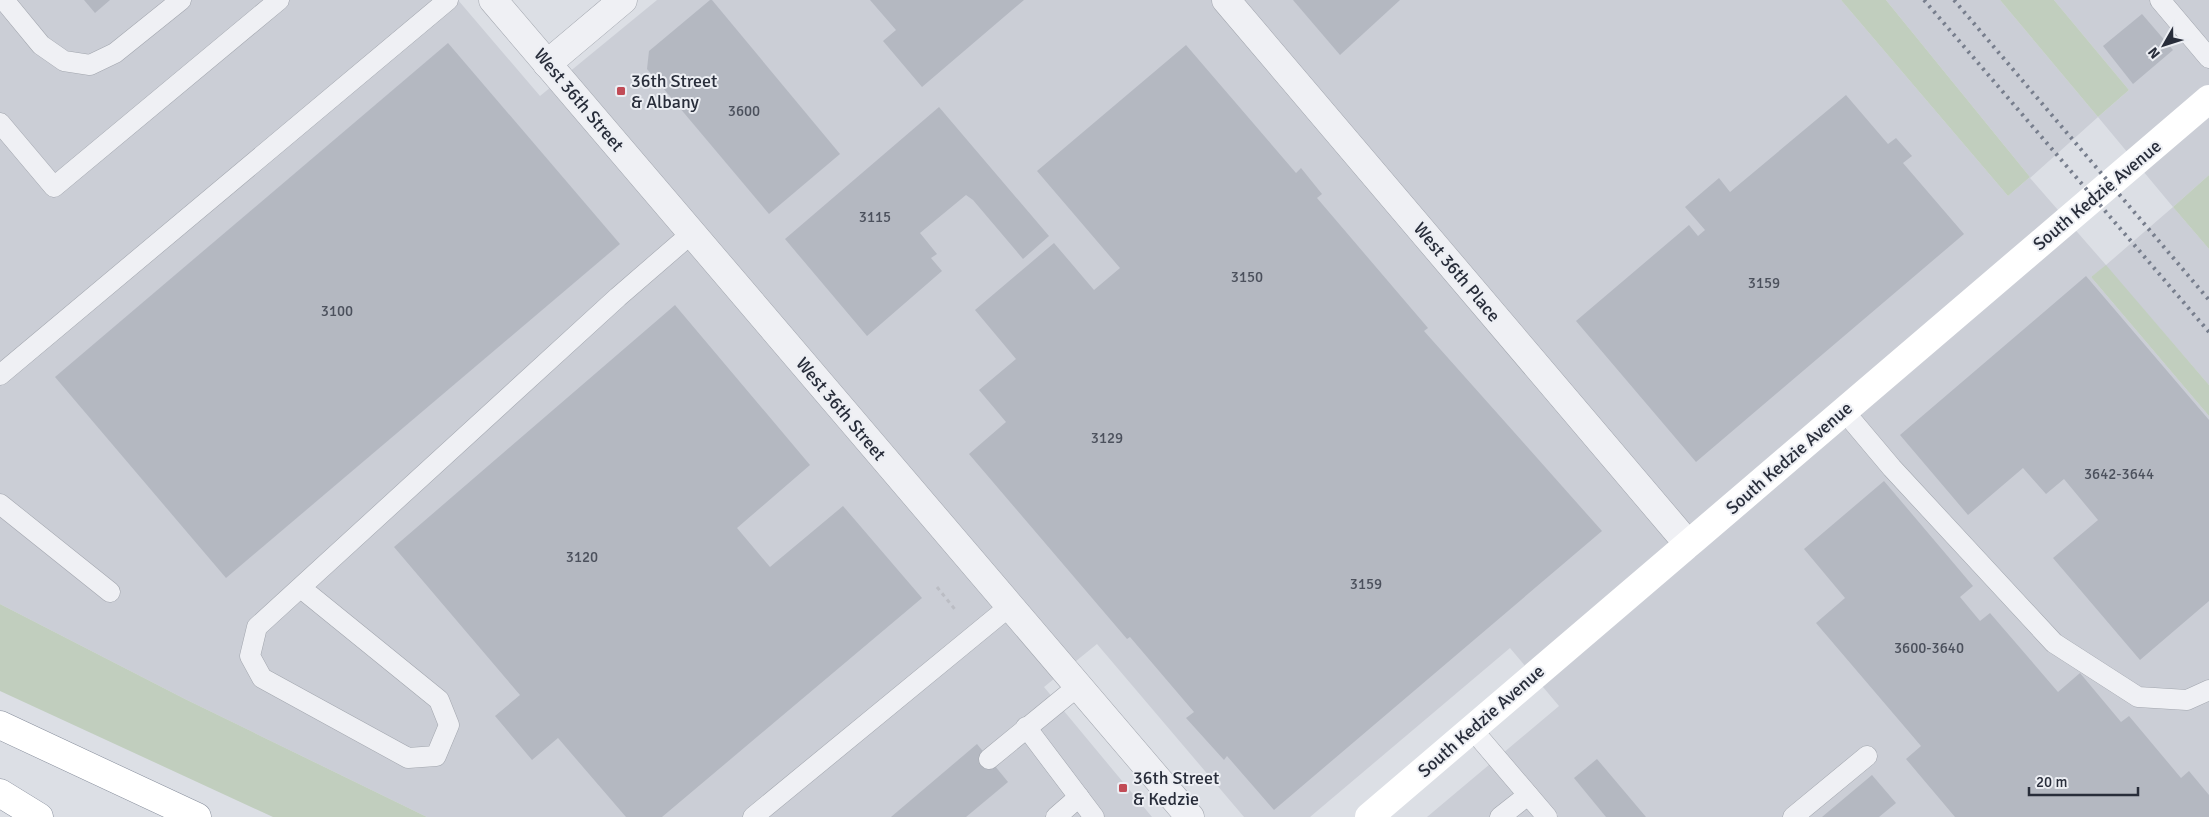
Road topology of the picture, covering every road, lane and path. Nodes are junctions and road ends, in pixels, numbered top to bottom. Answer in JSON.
{"nodes":[{"id":1,"x":4,"y":0,"type":"edge"},
{"id":2,"x":181,"y":0,"type":"edge"},
{"id":3,"x":279,"y":0,"type":"edge"},
{"id":4,"x":448,"y":0,"type":"edge"},
{"id":5,"x":493,"y":0,"type":"edge"},
{"id":6,"x":623,"y":0,"type":"edge"},
{"id":7,"x":1226,"y":0,"type":"edge"},
{"id":8,"x":2160,"y":0,"type":"edge"},
{"id":9,"x":2209,"y":58,"type":"edge"},
{"id":10,"x":547,"y":64,"type":"junction"},
{"id":11,"x":2209,"y":99,"type":"edge"},
{"id":12,"x":0,"y":123,"type":"edge"},
{"id":13,"x":692,"y":233,"type":"junction"},
{"id":14,"x":0,"y":375,"type":"edge"},
{"id":15,"x":1844,"y":411,"type":"junction"},
{"id":16,"x":0,"y":504,"type":"edge"},
{"id":17,"x":1688,"y":544,"type":"junction"},
{"id":18,"x":936,"y":587,"type":"dead end"},
{"id":19,"x":301,"y":588,"type":"junction"},
{"id":20,"x":110,"y":592,"type":"dead end"},
{"id":21,"x":1010,"y":606,"type":"junction"},
{"id":22,"x":960,"y":614,"type":"dead end"},
{"id":23,"x":1078,"y":687,"type":"junction"},
{"id":24,"x":2209,"y":690,"type":"edge"},
{"id":25,"x":0,"y":725,"type":"edge"},
{"id":26,"x":1026,"y":727,"type":"junction"},
{"id":27,"x":1472,"y":729,"type":"junction"},
{"id":28,"x":1867,"y":756,"type":"dead end"},
{"id":29,"x":989,"y":759,"type":"dead end"},
{"id":30,"x":0,"y":793,"type":"edge"},
{"id":31,"x":1528,"y":795,"type":"junction"},
{"id":32,"x":1079,"y":797,"type":"junction"},
{"id":33,"x":1382,"y":813,"type":"edge"},
{"id":34,"x":39,"y":817,"type":"edge"},
{"id":35,"x":197,"y":817,"type":"edge"},
{"id":36,"x":753,"y":817,"type":"edge"},
{"id":37,"x":1056,"y":817,"type":"edge"},
{"id":38,"x":1094,"y":817,"type":"edge"},
{"id":39,"x":1190,"y":817,"type":"edge"},
{"id":40,"x":1500,"y":817,"type":"edge"},
{"id":41,"x":1547,"y":817,"type":"edge"},
{"id":42,"x":1794,"y":817,"type":"edge"}],
"edges":[{"from":1,"to":2,"type":"lane"},
{"from":3,"to":12,"type":"lane"},
{"from":4,"to":14,"type":"lane"},
{"from":5,"to":10,"type":"street","name":"West 36th Street"},
{"from":6,"to":10,"type":"street"},
{"from":7,"to":17,"type":"street","name":"West 36th Place"},
{"from":8,"to":9,"type":"lane"},
{"from":10,"to":13,"type":"street","name":"West 36th Street"},
{"from":11,"to":15,"type":"main road","name":"South Kedzie Avenue"},
{"from":13,"to":19,"type":"lane"},
{"from":13,"to":21,"type":"street","name":"West 36th Street"},
{"from":15,"to":17,"type":"main road","name":"South Kedzie Avenue"},
{"from":15,"to":24,"type":"lane"},
{"from":16,"to":20,"type":"lane"},
{"from":17,"to":27,"type":"main road","name":"South Kedzie Avenue"},
{"from":18,"to":22,"type":"path"},
{"from":19,"to":19,"type":"lane"},
{"from":21,"to":23,"type":"street","name":"West 36th Street"},
{"from":21,"to":36,"type":"lane"},
{"from":23,"to":26,"type":"lane"},
{"from":23,"to":39,"type":"street","name":"West 36th Street"},
{"from":25,"to":35,"type":"main road"},
{"from":26,"to":29,"type":"lane"},
{"from":26,"to":32,"type":"lane"},
{"from":27,"to":31,"type":"lane"},
{"from":27,"to":33,"type":"main road","name":"South Kedzie Avenue"},
{"from":28,"to":42,"type":"lane"},
{"from":30,"to":34,"type":"main road"},
{"from":31,"to":40,"type":"lane"},
{"from":31,"to":41,"type":"lane"},
{"from":32,"to":37,"type":"lane"},
{"from":32,"to":38,"type":"lane"}]}
